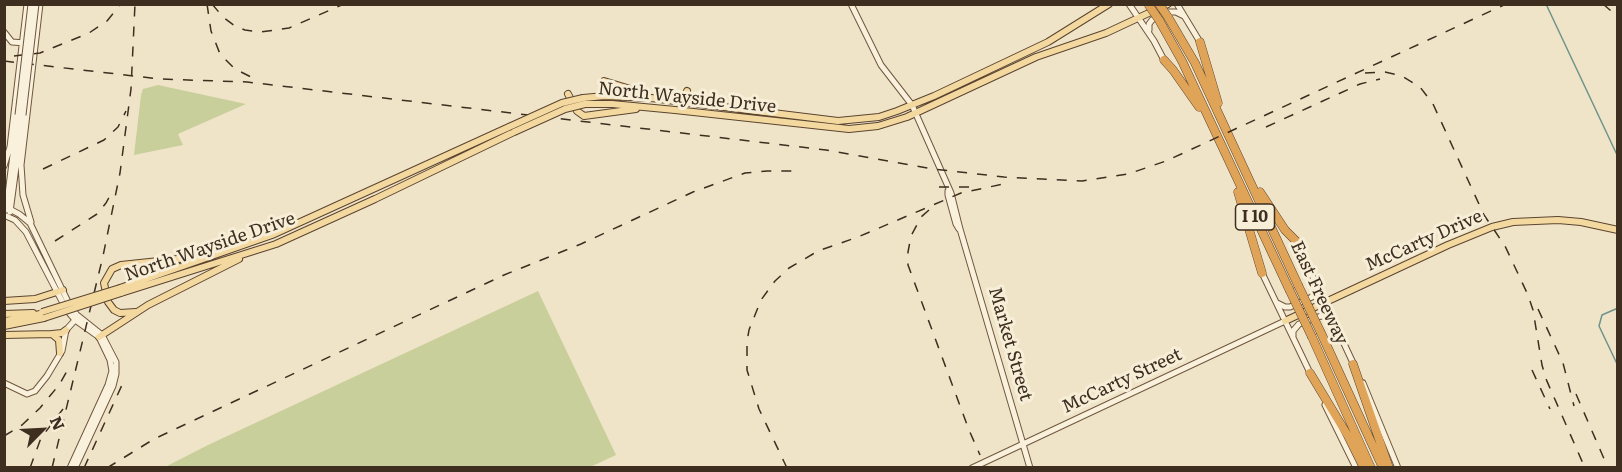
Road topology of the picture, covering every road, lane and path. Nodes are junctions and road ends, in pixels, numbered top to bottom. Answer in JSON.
{"nodes":[{"id":1,"x":34,"y":4,"type":"edge"},
{"id":2,"x":851,"y":4,"type":"edge"},
{"id":3,"x":1129,"y":4,"type":"edge"},
{"id":4,"x":1148,"y":4,"type":"edge"},
{"id":5,"x":1159,"y":4,"type":"edge"},
{"id":6,"x":1168,"y":4,"type":"edge"},
{"id":7,"x":1177,"y":4,"type":"edge"},
{"id":8,"x":1182,"y":4,"type":"edge"},
{"id":9,"x":1107,"y":5,"type":"edge"},
{"id":10,"x":1184,"y":16,"type":"junction"},
{"id":11,"x":1139,"y":18,"type":"junction"},
{"id":12,"x":1126,"y":24,"type":"junction"},
{"id":13,"x":4,"y":32,"type":"edge"},
{"id":14,"x":1150,"y":34,"type":"junction"},
{"id":15,"x":1200,"y":42,"type":"joint"},
{"id":16,"x":23,"y":43,"type":"junction"},
{"id":17,"x":35,"y":45,"type":"junction"},
{"id":18,"x":1164,"y":60,"type":"joint"},
{"id":19,"x":604,"y":81,"type":"dead end"},
{"id":20,"x":687,"y":91,"type":"dead end"},
{"id":21,"x":568,"y":94,"type":"dead end"},
{"id":22,"x":651,"y":98,"type":"junction"},
{"id":23,"x":584,"y":101,"type":"junction"},
{"id":24,"x":677,"y":102,"type":"junction"},
{"id":25,"x":912,"y":105,"type":"junction"},
{"id":26,"x":646,"y":107,"type":"junction"},
{"id":27,"x":916,"y":113,"type":"junction"},
{"id":28,"x":1206,"y":113,"type":"junction"},
{"id":29,"x":20,"y":115,"type":"junction"},
{"id":30,"x":1222,"y":146,"type":"junction"},
{"id":31,"x":10,"y":147,"type":"junction"},
{"id":32,"x":1234,"y":147,"type":"junction"},
{"id":33,"x":457,"y":155,"type":"junction"},
{"id":34,"x":1239,"y":156,"type":"junction"},
{"id":35,"x":21,"y":165,"type":"junction"},
{"id":36,"x":4,"y":166,"type":"edge"},
{"id":37,"x":12,"y":175,"type":"junction"},
{"id":38,"x":13,"y":186,"type":"junction"},
{"id":39,"x":4,"y":192,"type":"edge"},
{"id":40,"x":8,"y":208,"type":"edge"},
{"id":41,"x":6,"y":215,"type":"edge"},
{"id":42,"x":1617,"y":231,"type":"edge"},
{"id":43,"x":38,"y":238,"type":"junction"},
{"id":44,"x":1296,"y":241,"type":"joint"},
{"id":45,"x":33,"y":243,"type":"junction"},
{"id":46,"x":255,"y":251,"type":"junction"},
{"id":47,"x":224,"y":253,"type":"junction"},
{"id":48,"x":1262,"y":273,"type":"joint"},
{"id":49,"x":1315,"y":283,"type":"junction"},
{"id":50,"x":56,"y":284,"type":"junction"},
{"id":51,"x":121,"y":290,"type":"junction"},
{"id":52,"x":60,"y":292,"type":"junction"},
{"id":53,"x":4,"y":302,"type":"edge"},
{"id":54,"x":1276,"y":302,"type":"junction"},
{"id":55,"x":1324,"y":303,"type":"junction"},
{"id":56,"x":136,"y":312,"type":"junction"},
{"id":57,"x":4,"y":314,"type":"edge"},
{"id":58,"x":43,"y":315,"type":"junction"},
{"id":59,"x":76,"y":318,"type":"junction"},
{"id":60,"x":1332,"y":319,"type":"junction"},
{"id":61,"x":4,"y":321,"type":"edge"},
{"id":62,"x":1285,"y":321,"type":"junction"},
{"id":63,"x":4,"y":326,"type":"edge"},
{"id":64,"x":66,"y":330,"type":"junction"},
{"id":65,"x":52,"y":334,"type":"junction"},
{"id":66,"x":4,"y":335,"type":"edge"},
{"id":67,"x":100,"y":336,"type":"junction"},
{"id":68,"x":1294,"y":340,"type":"junction"},
{"id":69,"x":60,"y":353,"type":"junction"},
{"id":70,"x":1353,"y":364,"type":"junction"},
{"id":71,"x":1310,"y":373,"type":"junction"},
{"id":72,"x":4,"y":383,"type":"edge"},
{"id":73,"x":1024,"y":444,"type":"junction"},
{"id":74,"x":75,"y":464,"type":"edge"},
{"id":75,"x":70,"y":468,"type":"edge"},
{"id":76,"x":972,"y":468,"type":"edge"},
{"id":77,"x":1030,"y":468,"type":"edge"},
{"id":78,"x":1356,"y":468,"type":"edge"},
{"id":79,"x":1364,"y":468,"type":"edge"},
{"id":80,"x":1371,"y":468,"type":"edge"},
{"id":81,"x":1383,"y":468,"type":"edge"},
{"id":82,"x":1389,"y":468,"type":"edge"},
{"id":83,"x":1398,"y":468,"type":"edge"}],
"edges":[{"from":1,"to":16,"type":"main road"},
{"from":1,"to":17,"type":"main road"},
{"from":1,"to":29,"type":"main road","bridge":true},
{"from":2,"to":25,"type":"main road","name":"Market Street"},
{"from":3,"to":11,"type":"main road"},
{"from":4,"to":28,"type":"highway","name":"East Freeway","number":"I 10","bridge":true},
{"from":5,"to":32,"type":"highway","name":"East Freeway","number":"I 10","bridge":true},
{"from":6,"to":11,"type":"main road","name":"North Wayside Drive"},
{"from":7,"to":10,"type":"main road"},
{"from":8,"to":10,"type":"main road"},
{"from":9,"to":25,"type":"main road","name":"North Wayside Drive"},
{"from":10,"to":14,"type":"main road"},
{"from":10,"to":15,"type":"main road"},
{"from":11,"to":12,"type":"main road","name":"North Wayside Drive"},
{"from":11,"to":14,"type":"main road"},
{"from":12,"to":14,"type":"main road"},
{"from":12,"to":27,"type":"main road","name":"North Wayside Drive"},
{"from":13,"to":16,"type":"main road"},
{"from":14,"to":18,"type":"main road"},
{"from":15,"to":32,"type":"highway"},
{"from":16,"to":17,"type":"main road"},
{"from":16,"to":31,"type":"main road"},
{"from":17,"to":35,"type":"main road"},
{"from":18,"to":28,"type":"highway"},
{"from":19,"to":22,"type":"main road"},
{"from":20,"to":24,"type":"main road"},
{"from":21,"to":26,"type":"main road"},
{"from":22,"to":23,"type":"main road","name":"North Wayside Drive"},
{"from":22,"to":24,"type":"main road","name":"North Wayside Drive"},
{"from":23,"to":26,"type":"main road","name":"North Wayside Drive"},
{"from":23,"to":33,"type":"main road","name":"North Wayside Drive","bridge":true},
{"from":24,"to":25,"type":"main road","name":"North Wayside Drive"},
{"from":25,"to":27,"type":"main road","name":"Market Street"},
{"from":26,"to":27,"type":"main road","name":"North Wayside Drive"},
{"from":27,"to":73,"type":"main road","name":"Market Street"},
{"from":28,"to":30,"type":"highway","name":"East Freeway","number":"I 10"},
{"from":29,"to":37,"type":"main road"},
{"from":29,"to":38,"type":"main road"},
{"from":30,"to":48,"type":"highway"},
{"from":30,"to":80,"type":"highway","name":"East Freeway","number":"I 10","bridge":true},
{"from":31,"to":36,"type":"main road"},
{"from":31,"to":37,"type":"main road"},
{"from":32,"to":34,"type":"highway","name":"East Freeway","number":"I 10"},
{"from":33,"to":46,"type":"main road","name":"North Wayside Drive"},
{"from":33,"to":47,"type":"main road","name":"North Wayside Drive"},
{"from":34,"to":44,"type":"highway"},
{"from":34,"to":81,"type":"highway","name":"East Freeway","number":"I 10","bridge":true},
{"from":35,"to":38,"type":"main road"},
{"from":35,"to":43,"type":"main road"},
{"from":37,"to":38,"type":"main road"},
{"from":38,"to":39,"type":"main road"},
{"from":38,"to":40,"type":"main road"},
{"from":40,"to":41,"type":"main road"},
{"from":40,"to":43,"type":"main road"},
{"from":41,"to":45,"type":"main road"},
{"from":42,"to":55,"type":"main road","name":"McCarty Drive"},
{"from":43,"to":45,"type":"main road"},
{"from":43,"to":50,"type":"main road"},
{"from":44,"to":49,"type":"main road"},
{"from":45,"to":50,"type":"main road"},
{"from":46,"to":51,"type":"main road","name":"North Wayside Drive"},
{"from":46,"to":56,"type":"main road"},
{"from":47,"to":51,"type":"main road","name":"North Wayside Drive"},
{"from":47,"to":56,"type":"main road"},
{"from":48,"to":54,"type":"main road"},
{"from":49,"to":54,"type":"main road"},
{"from":49,"to":55,"type":"main road"},
{"from":50,"to":52,"type":"main road"},
{"from":51,"to":58,"type":"main road","name":"North Wayside Drive","bridge":true},
{"from":51,"to":58,"type":"main road","name":"North Wayside Drive","bridge":true},
{"from":52,"to":53,"type":"main road"},
{"from":52,"to":59,"type":"main road"},
{"from":54,"to":62,"type":"main road"},
{"from":55,"to":60,"type":"main road"},
{"from":55,"to":62,"type":"main road","name":"McCarty Drive"},
{"from":56,"to":67,"type":"main road"},
{"from":57,"to":58,"type":"main road","name":"North Wayside Drive"},
{"from":58,"to":61,"type":"main road"},
{"from":58,"to":63,"type":"main road","name":"North Wayside Drive"},
{"from":59,"to":64,"type":"main road"},
{"from":59,"to":67,"type":"main road"},
{"from":60,"to":68,"type":"main road"},
{"from":60,"to":70,"type":"main road"},
{"from":62,"to":68,"type":"main road"},
{"from":62,"to":73,"type":"main road","name":"McCarty Street"},
{"from":64,"to":65,"type":"main road"},
{"from":64,"to":69,"type":"main road"},
{"from":65,"to":66,"type":"main road"},
{"from":65,"to":69,"type":"main road"},
{"from":67,"to":74,"type":"main road"},
{"from":68,"to":71,"type":"main road"},
{"from":69,"to":72,"type":"main road"},
{"from":70,"to":82,"type":"highway"},
{"from":70,"to":83,"type":"main road"},
{"from":71,"to":78,"type":"main road"},
{"from":71,"to":79,"type":"highway"},
{"from":73,"to":76,"type":"main road","name":"McCarty Street"},
{"from":73,"to":77,"type":"main road","name":"Market Street"},
{"from":74,"to":75,"type":"main road"}]}
